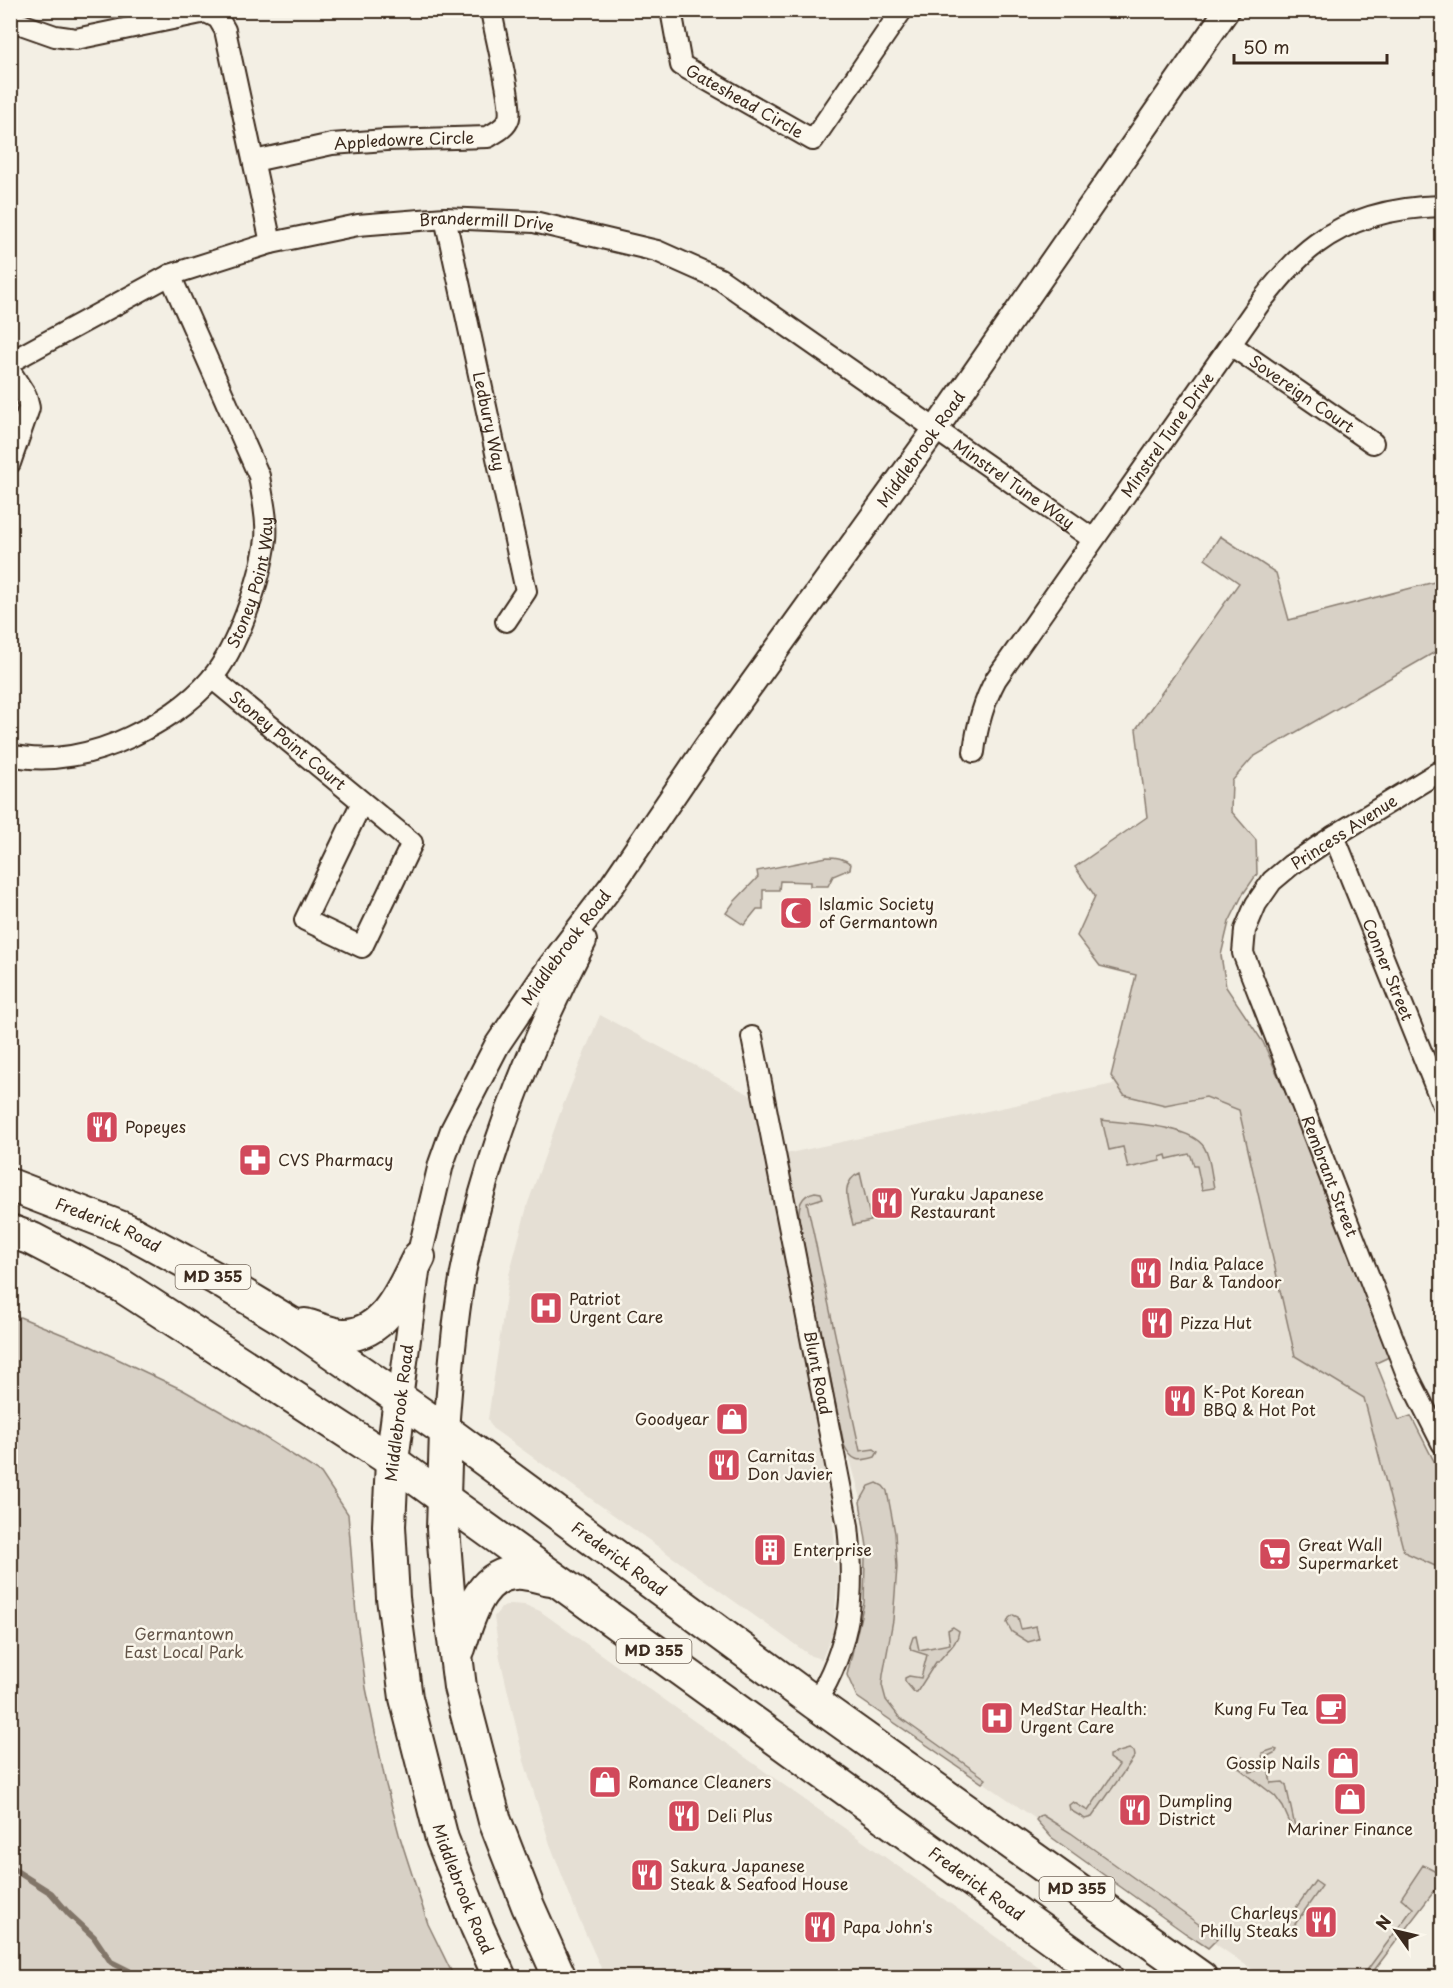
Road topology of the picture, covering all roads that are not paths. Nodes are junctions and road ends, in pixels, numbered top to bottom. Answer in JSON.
{"nodes":[{"id":1,"x":491,"y":10,"type":"edge"},
{"id":2,"x":671,"y":10,"type":"edge"},
{"id":3,"x":902,"y":10,"type":"edge"},
{"id":4,"x":1227,"y":10,"type":"edge"},
{"id":5,"x":10,"y":24,"type":"edge"},
{"id":6,"x":254,"y":161,"type":"junction"},
{"id":7,"x":1443,"y":206,"type":"edge"},
{"id":8,"x":445,"y":218,"type":"junction"},
{"id":9,"x":271,"y":243,"type":"junction"},
{"id":10,"x":170,"y":275,"type":"junction"},
{"id":11,"x":1231,"y":345,"type":"junction"},
{"id":12,"x":10,"y":362,"type":"edge"},
{"id":13,"x":10,"y":371,"type":"edge"},
{"id":14,"x":935,"y":430,"type":"junction"},
{"id":15,"x":1372,"y":443,"type":"dead end"},
{"id":16,"x":10,"y":463,"type":"edge"},
{"id":17,"x":1093,"y":539,"type":"junction"},
{"id":18,"x":506,"y":621,"type":"dead end"},
{"id":19,"x":212,"y":678,"type":"junction"},
{"id":20,"x":974,"y":752,"type":"dead end"},
{"id":21,"x":10,"y":755,"type":"edge"},
{"id":22,"x":1443,"y":770,"type":"edge"},
{"id":23,"x":362,"y":802,"type":"junction"},
{"id":24,"x":1334,"y":836,"type":"junction"},
{"id":25,"x":613,"y":884,"type":"junction"},
{"id":26,"x":1256,"y":904,"type":"joint"},
{"id":27,"x":752,"y":1037,"type":"dead end"},
{"id":28,"x":1443,"y":1103,"type":"edge"},
{"id":29,"x":10,"y":1185,"type":"edge"},
{"id":30,"x":10,"y":1231,"type":"edge"},
{"id":31,"x":419,"y":1257,"type":"junction"},
{"id":32,"x":277,"y":1316,"type":"junction"},
{"id":33,"x":400,"y":1400,"type":"junction"},
{"id":34,"x":446,"y":1431,"type":"junction"},
{"id":35,"x":1443,"y":1443,"type":"edge"},
{"id":36,"x":392,"y":1461,"type":"junction"},
{"id":37,"x":442,"y":1497,"type":"junction"},
{"id":38,"x":555,"y":1580,"type":"junction"},
{"id":39,"x":456,"y":1657,"type":"junction"},
{"id":40,"x":815,"y":1703,"type":"junction"},
{"id":41,"x":500,"y":1977,"type":"edge"},
{"id":42,"x":560,"y":1977,"type":"edge"},
{"id":43,"x":1107,"y":1977,"type":"edge"},
{"id":44,"x":1201,"y":1977,"type":"edge"}],
"edges":[{"from":1,"to":6,"type":"street","name":"Appledowre Circle"},
{"from":2,"to":3,"type":"street","name":"Gateshead Circle"},
{"from":4,"to":14,"type":"street","name":"Middlebrook Road"},
{"from":5,"to":6,"type":"street"},
{"from":6,"to":9,"type":"street"},
{"from":7,"to":11,"type":"street","name":"Minstrel Tune Drive"},
{"from":8,"to":9,"type":"street","name":"Brandermill Drive"},
{"from":8,"to":14,"type":"street","name":"Brandermill Drive"},
{"from":8,"to":18,"type":"street","name":"Ledbury Way"},
{"from":9,"to":10,"type":"street","name":"Brandermill Drive"},
{"from":10,"to":12,"type":"street","name":"Brandermill Drive"},
{"from":10,"to":19,"type":"street","name":"Stoney Point Way"},
{"from":11,"to":15,"type":"street","name":"Sovereign Court"},
{"from":11,"to":17,"type":"street","name":"Minstrel Tune Drive"},
{"from":13,"to":16,"type":"street"},
{"from":14,"to":17,"type":"street","name":"Minstrel Tune Way"},
{"from":14,"to":25,"type":"street","name":"Middlebrook Road"},
{"from":17,"to":20,"type":"street","name":"Minstrel Tune Drive"},
{"from":19,"to":21,"type":"street","name":"Stoney Point Way"},
{"from":19,"to":23,"type":"street","name":"Stoney Point Court"},
{"from":22,"to":24,"type":"street","name":"Princess Avenue"},
{"from":23,"to":23,"type":"street","name":"Stoney Point Court"},
{"from":24,"to":26,"type":"street","name":"Princess Avenue"},
{"from":24,"to":28,"type":"street","name":"Conner Street"},
{"from":25,"to":31,"type":"street","name":"Middlebrook Road"},
{"from":25,"to":34,"type":"street","name":"Middlebrook Road"},
{"from":26,"to":35,"type":"street","name":"Rembrant Street"},
{"from":27,"to":40,"type":"street","name":"Blunt Road"},
{"from":29,"to":32,"type":"main road","name":"Frederick Road","number":"MD 355"},
{"from":30,"to":36,"type":"main road","name":"Frederick Road","number":"MD 355"},
{"from":31,"to":32,"type":"main road"},
{"from":31,"to":33,"type":"street","name":"Middlebrook Road"},
{"from":32,"to":33,"type":"main road","name":"Frederick Road","number":"MD 355"},
{"from":33,"to":34,"type":"main road","name":"Frederick Road","number":"MD 355"},
{"from":33,"to":36,"type":"main road","name":"Middlebrook Road"},
{"from":34,"to":37,"type":"main road","name":"Middlebrook Road"},
{"from":34,"to":40,"type":"main road","name":"Frederick Road","number":"MD 355"},
{"from":36,"to":37,"type":"main road","name":"Frederick Road","number":"MD 355"},
{"from":36,"to":41,"type":"main road","name":"Middlebrook Road"},
{"from":37,"to":38,"type":"main road","name":"Frederick Road","number":"MD 355"},
{"from":37,"to":39,"type":"main road","name":"Middlebrook Road"},
{"from":38,"to":39,"type":"main road"},
{"from":38,"to":43,"type":"main road","name":"Frederick Road","number":"MD 355"},
{"from":39,"to":42,"type":"main road","name":"Middlebrook Road"},
{"from":40,"to":44,"type":"main road","name":"Frederick Road","number":"MD 355"}]}
